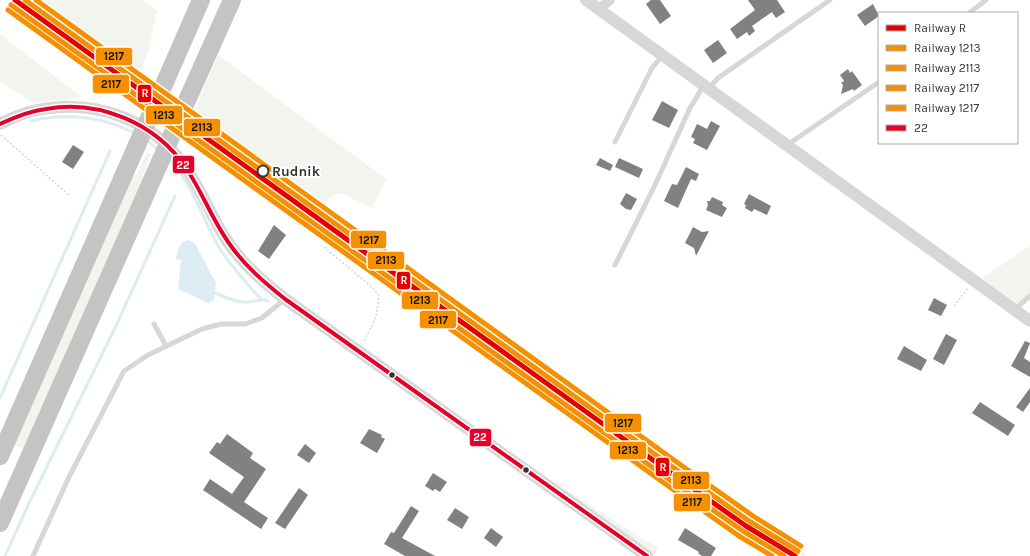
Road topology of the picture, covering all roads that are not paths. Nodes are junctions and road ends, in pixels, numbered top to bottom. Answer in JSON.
{"nodes":[{"id":1,"x":201,"y":0,"type":"edge"},
{"id":2,"x":232,"y":0,"type":"edge"},
{"id":3,"x":586,"y":0,"type":"edge"},
{"id":4,"x":610,"y":0,"type":"edge"},
{"id":5,"x":830,"y":0,"type":"edge"},
{"id":6,"x":986,"y":0,"type":"edge"},
{"id":7,"x":599,"y":9,"type":"junction"},
{"id":8,"x":970,"y":12,"type":"edge"},
{"id":9,"x":663,"y":55,"type":"junction"},
{"id":10,"x":878,"y":83,"type":"edge"},
{"id":11,"x":707,"y":86,"type":"junction"},
{"id":12,"x":0,"y":124,"type":"edge"},
{"id":13,"x":615,"y":142,"type":"dead end"},
{"id":14,"x":790,"y":146,"type":"junction"},
{"id":15,"x":615,"y":265,"type":"dead end"},
{"id":16,"x":1030,"y":296,"type":"edge"},
{"id":17,"x":285,"y":299,"type":"junction"},
{"id":18,"x":1014,"y":310,"type":"junction"},
{"id":19,"x":1030,"y":321,"type":"edge"},
{"id":20,"x":154,"y":324,"type":"dead end"},
{"id":21,"x":166,"y":346,"type":"junction"},
{"id":22,"x":3,"y":450,"type":"edge"},
{"id":23,"x":32,"y":451,"type":"junction"},
{"id":24,"x":0,"y":460,"type":"edge"},
{"id":25,"x":0,"y":508,"type":"edge"},
{"id":26,"x":0,"y":523,"type":"edge"},
{"id":27,"x":33,"y":556,"type":"edge"},
{"id":28,"x":647,"y":556,"type":"edge"}],
"edges":[{"from":1,"to":22,"type":"highway","bridge":true},
{"from":2,"to":23,"type":"highway","bridge":true},
{"from":3,"to":7,"type":"street"},
{"from":4,"to":7,"type":"street"},
{"from":5,"to":11,"type":"lane"},
{"from":6,"to":8,"type":"lane"},
{"from":7,"to":9,"type":"street"},
{"from":9,"to":11,"type":"street"},
{"from":9,"to":13,"type":"lane"},
{"from":10,"to":14,"type":"lane"},
{"from":11,"to":14,"type":"street"},
{"from":11,"to":15,"type":"lane"},
{"from":12,"to":17,"type":"street"},
{"from":14,"to":18,"type":"street"},
{"from":16,"to":18,"type":"lane"},
{"from":17,"to":21,"type":"lane"},
{"from":17,"to":28,"type":"street"},
{"from":18,"to":19,"type":"street"},
{"from":20,"to":21,"type":"lane"},
{"from":21,"to":27,"type":"lane"},
{"from":22,"to":24,"type":"lane"},
{"from":23,"to":25,"type":"lane"},
{"from":23,"to":26,"type":"highway"}]}
